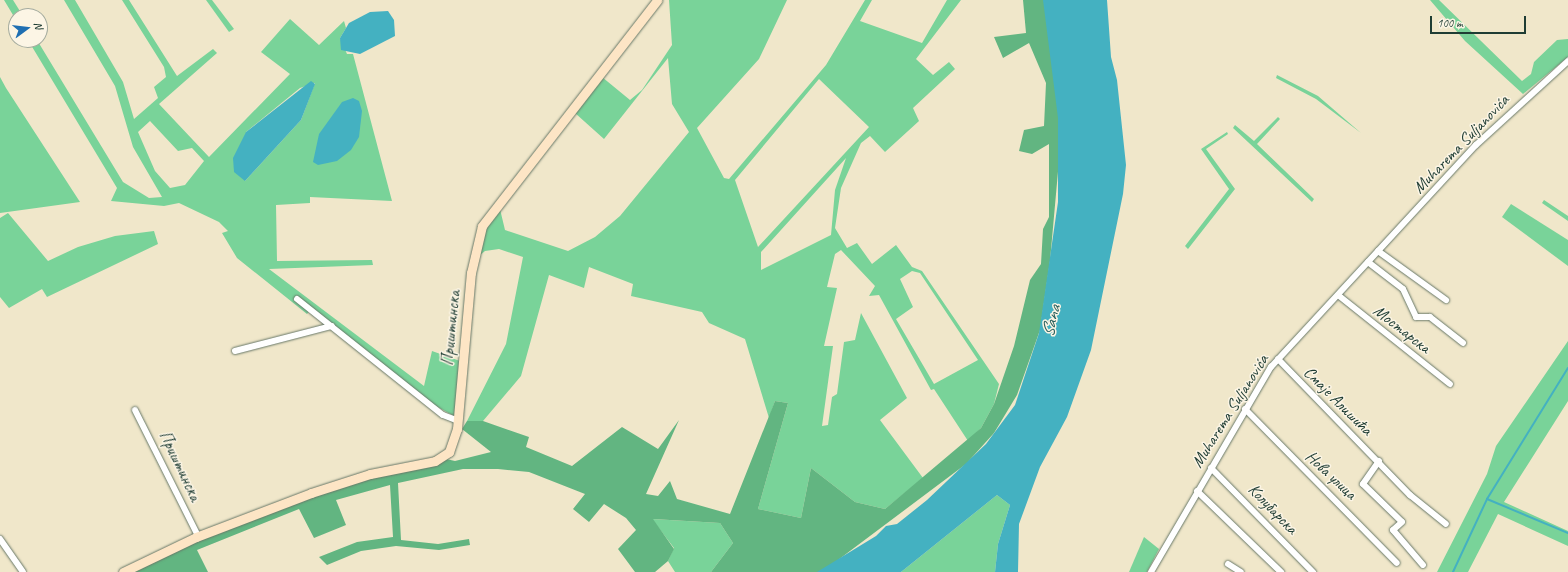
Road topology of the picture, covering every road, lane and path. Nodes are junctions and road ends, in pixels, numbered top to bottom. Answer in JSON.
{"nodes":[{"id":1,"x":657,"y":0,"type":"edge"},
{"id":2,"x":1568,"y":61,"type":"edge"},
{"id":3,"x":1378,"y":251,"type":"junction"},
{"id":4,"x":1368,"y":262,"type":"junction"},
{"id":5,"x":1338,"y":295,"type":"junction"},
{"id":6,"x":297,"y":299,"type":"dead end"},
{"id":7,"x":1446,"y":300,"type":"dead end"},
{"id":8,"x":332,"y":326,"type":"junction"},
{"id":9,"x":1463,"y":343,"type":"dead end"},
{"id":10,"x":235,"y":351,"type":"dead end"},
{"id":11,"x":1278,"y":359,"type":"junction"},
{"id":12,"x":1450,"y":384,"type":"dead end"},
{"id":13,"x":1244,"y":409,"type":"junction"},
{"id":14,"x":135,"y":410,"type":"dead end"},
{"id":15,"x":458,"y":421,"type":"junction"},
{"id":16,"x":1379,"y":461,"type":"junction"},
{"id":17,"x":1211,"y":468,"type":"junction"},
{"id":18,"x":1197,"y":491,"type":"junction"},
{"id":19,"x":1446,"y":524,"type":"dead end"},
{"id":20,"x":198,"y":536,"type":"junction"},
{"id":21,"x":0,"y":539,"type":"edge"},
{"id":22,"x":1397,"y":562,"type":"dead end"},
{"id":23,"x":1228,"y":564,"type":"dead end"},
{"id":24,"x":1423,"y":565,"type":"dead end"},
{"id":25,"x":1154,"y":571,"type":"edge"},
{"id":26,"x":23,"y":572,"type":"edge"},
{"id":27,"x":123,"y":572,"type":"edge"},
{"id":28,"x":1241,"y":572,"type":"edge"},
{"id":29,"x":1281,"y":572,"type":"edge"},
{"id":30,"x":1313,"y":572,"type":"edge"}],
"edges":[{"from":1,"to":15,"type":"street","name":"Приштинска"},
{"from":2,"to":3,"type":"street","name":"Muharema Suljanovića"},
{"from":3,"to":4,"type":"street","name":"Muharema Suljanovića"},
{"from":3,"to":7,"type":"street"},
{"from":4,"to":5,"type":"street","name":"Muharema Suljanovića"},
{"from":4,"to":9,"type":"street"},
{"from":5,"to":11,"type":"street","name":"Muharema Suljanovića"},
{"from":5,"to":12,"type":"street","name":"Мостарска"},
{"from":6,"to":8,"type":"street"},
{"from":8,"to":10,"type":"street"},
{"from":8,"to":15,"type":"street"},
{"from":11,"to":13,"type":"street","name":"Muharema Suljanovića"},
{"from":11,"to":16,"type":"street","name":"Смаје Алишића"},
{"from":13,"to":17,"type":"street","name":"Muharema Suljanovića"},
{"from":13,"to":22,"type":"street","name":"Нова улица"},
{"from":14,"to":20,"type":"street","name":"Приштинска"},
{"from":15,"to":20,"type":"street","name":"Приштинска"},
{"from":16,"to":19,"type":"street","name":"Смаје Алишића"},
{"from":16,"to":24,"type":"street"},
{"from":17,"to":18,"type":"street","name":"Muharema Suljanovića"},
{"from":17,"to":30,"type":"street","name":"Колубарска"},
{"from":18,"to":25,"type":"street","name":"Muharema Suljanovića"},
{"from":18,"to":29,"type":"street"},
{"from":20,"to":27,"type":"street","name":"Приштинска"},
{"from":21,"to":26,"type":"street"},
{"from":23,"to":28,"type":"street"}]}
